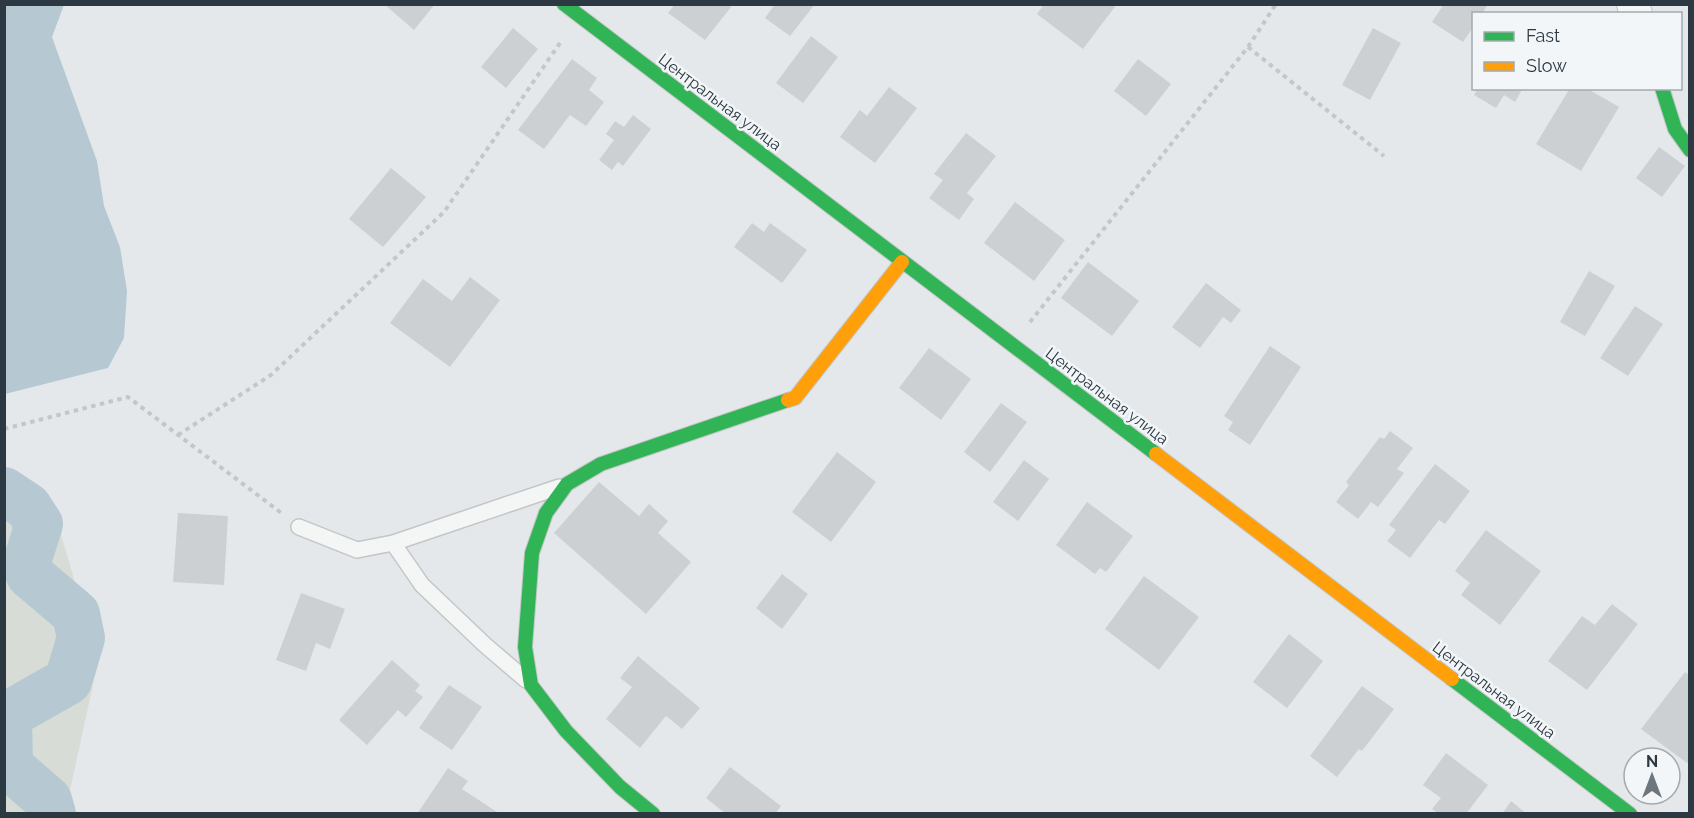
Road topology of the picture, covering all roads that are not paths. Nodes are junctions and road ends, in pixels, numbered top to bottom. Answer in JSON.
{"nodes":[{"id":1,"x":564,"y":4,"type":"edge"},
{"id":2,"x":1662,"y":90,"type":"edge"},
{"id":3,"x":1689,"y":150,"type":"edge"},
{"id":4,"x":902,"y":262,"type":"junction"},
{"id":5,"x":567,"y":484,"type":"junction"},
{"id":6,"x":299,"y":526,"type":"road end"},
{"id":7,"x":393,"y":543,"type":"junction"},
{"id":8,"x":531,"y":685,"type":"junction"},
{"id":9,"x":652,"y":813,"type":"edge"},
{"id":10,"x":1630,"y":813,"type":"edge"}],
"edges":[{"from":1,"to":4,"type":"street","name":"Центральная улица"},
{"from":2,"to":3,"type":"street"},
{"from":4,"to":5,"type":"street"},
{"from":4,"to":10,"type":"street","name":"Центральная улица"},
{"from":5,"to":7,"type":"lane"},
{"from":5,"to":8,"type":"street"},
{"from":6,"to":7,"type":"lane"},
{"from":7,"to":8,"type":"lane"},
{"from":8,"to":9,"type":"street"}]}
